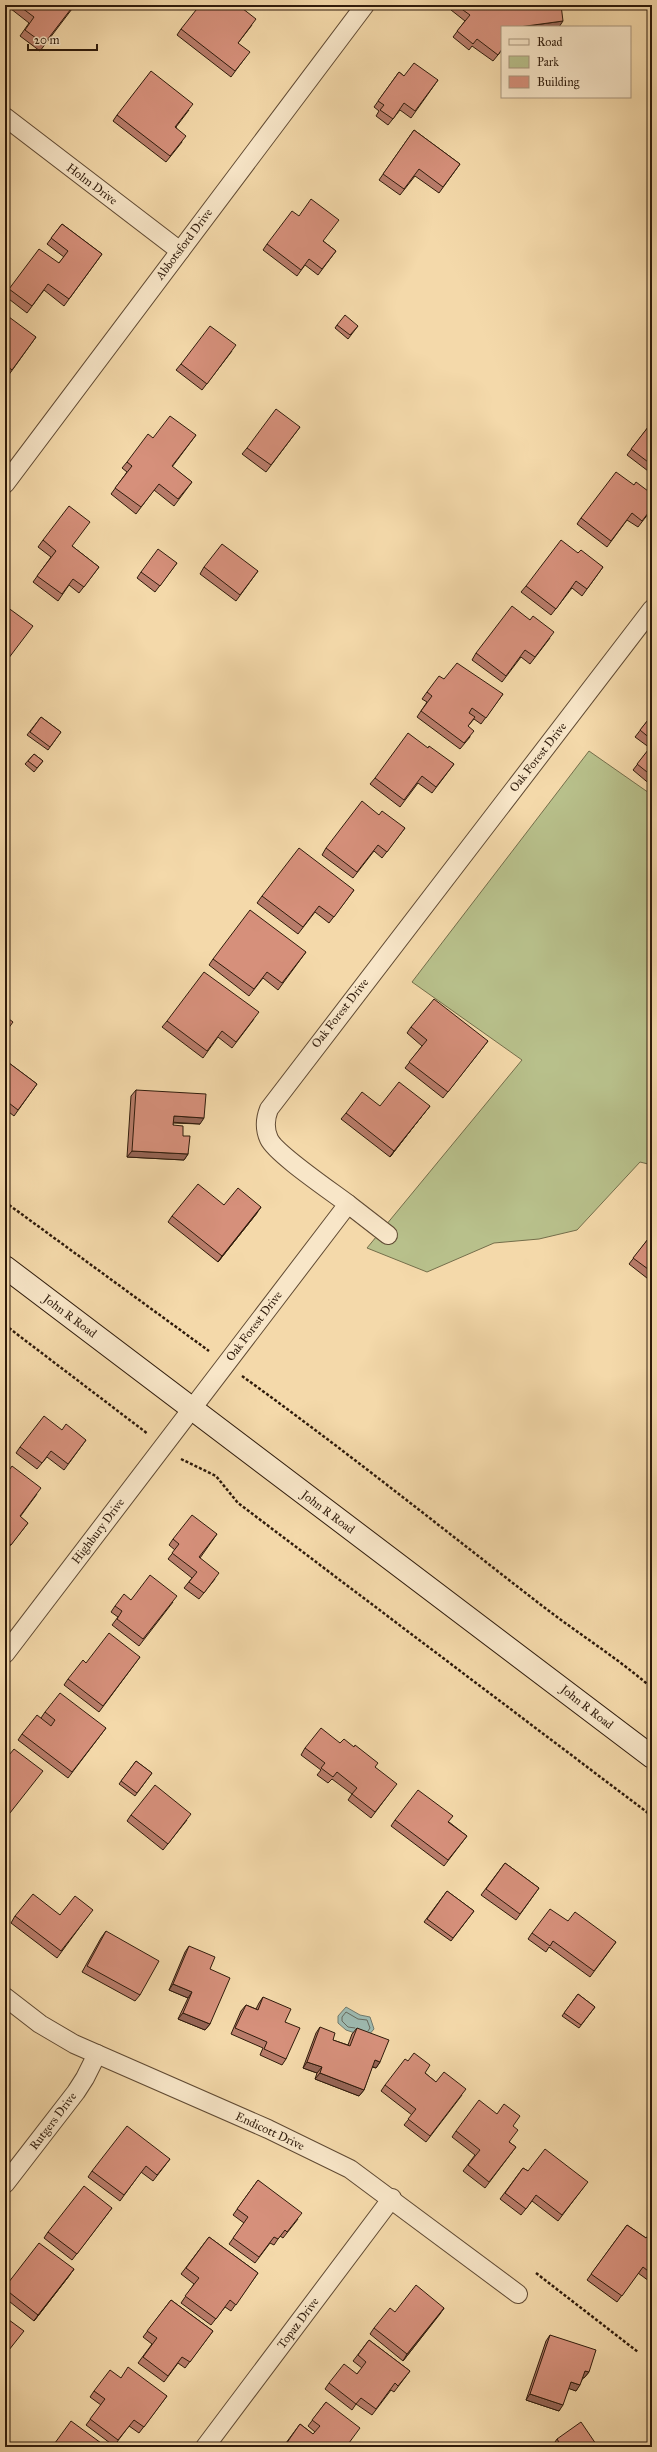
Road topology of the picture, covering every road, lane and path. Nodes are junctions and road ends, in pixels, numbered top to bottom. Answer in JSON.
{"nodes":[{"id":1,"x":365,"y":5,"type":"edge"},
{"id":2,"x":5,"y":117,"type":"edge"},
{"id":3,"x":180,"y":251,"type":"junction"},
{"id":4,"x":5,"y":484,"type":"edge"},
{"id":5,"x":652,"y":609,"type":"edge"},
{"id":6,"x":5,"y":1202,"type":"edge"},
{"id":7,"x":348,"y":1204,"type":"junction"},
{"id":8,"x":388,"y":1235,"type":"dead end"},
{"id":9,"x":5,"y":1267,"type":"edge"},
{"id":10,"x":5,"y":1325,"type":"edge"},
{"id":11,"x":212,"y":1353,"type":"dead end"},
{"id":12,"x":239,"y":1374,"type":"dead end"},
{"id":13,"x":192,"y":1408,"type":"junction"},
{"id":14,"x":147,"y":1433,"type":"dead end"},
{"id":15,"x":181,"y":1459,"type":"dead end"},
{"id":16,"x":5,"y":1654,"type":"edge"},
{"id":17,"x":652,"y":1688,"type":"edge"},
{"id":18,"x":652,"y":1758,"type":"edge"},
{"id":19,"x":652,"y":1816,"type":"edge"},
{"id":20,"x":5,"y":1998,"type":"edge"},
{"id":21,"x":97,"y":2054,"type":"junction"},
{"id":22,"x":5,"y":2184,"type":"edge"},
{"id":23,"x":392,"y":2198,"type":"junction"},
{"id":24,"x":536,"y":2273,"type":"dead end"},
{"id":25,"x":518,"y":2294,"type":"dead end"},
{"id":26,"x":638,"y":2352,"type":"dead end"},
{"id":27,"x":205,"y":2447,"type":"edge"}],
"edges":[{"from":1,"to":3,"type":"street","name":"Abbotsford Drive"},
{"from":2,"to":3,"type":"street","name":"Holm Drive"},
{"from":3,"to":4,"type":"street","name":"Abbotsford Drive"},
{"from":5,"to":7,"type":"street","name":"Oak Forest Drive"},
{"from":6,"to":11,"type":"path"},
{"from":7,"to":8,"type":"street"},
{"from":7,"to":13,"type":"street","name":"Oak Forest Drive"},
{"from":9,"to":13,"type":"main road","name":"John R Road"},
{"from":10,"to":14,"type":"path"},
{"from":12,"to":17,"type":"path"},
{"from":13,"to":16,"type":"street","name":"Highbury Drive"},
{"from":13,"to":18,"type":"main road","name":"John R Road"},
{"from":15,"to":19,"type":"path"},
{"from":20,"to":21,"type":"street","name":"Endicott Drive"},
{"from":21,"to":22,"type":"street","name":"Rutgers Drive"},
{"from":21,"to":23,"type":"street","name":"Endicott Drive"},
{"from":23,"to":25,"type":"street","name":"Endicott Drive"},
{"from":23,"to":27,"type":"street","name":"Topaz Drive"},
{"from":24,"to":26,"type":"path"}]}
